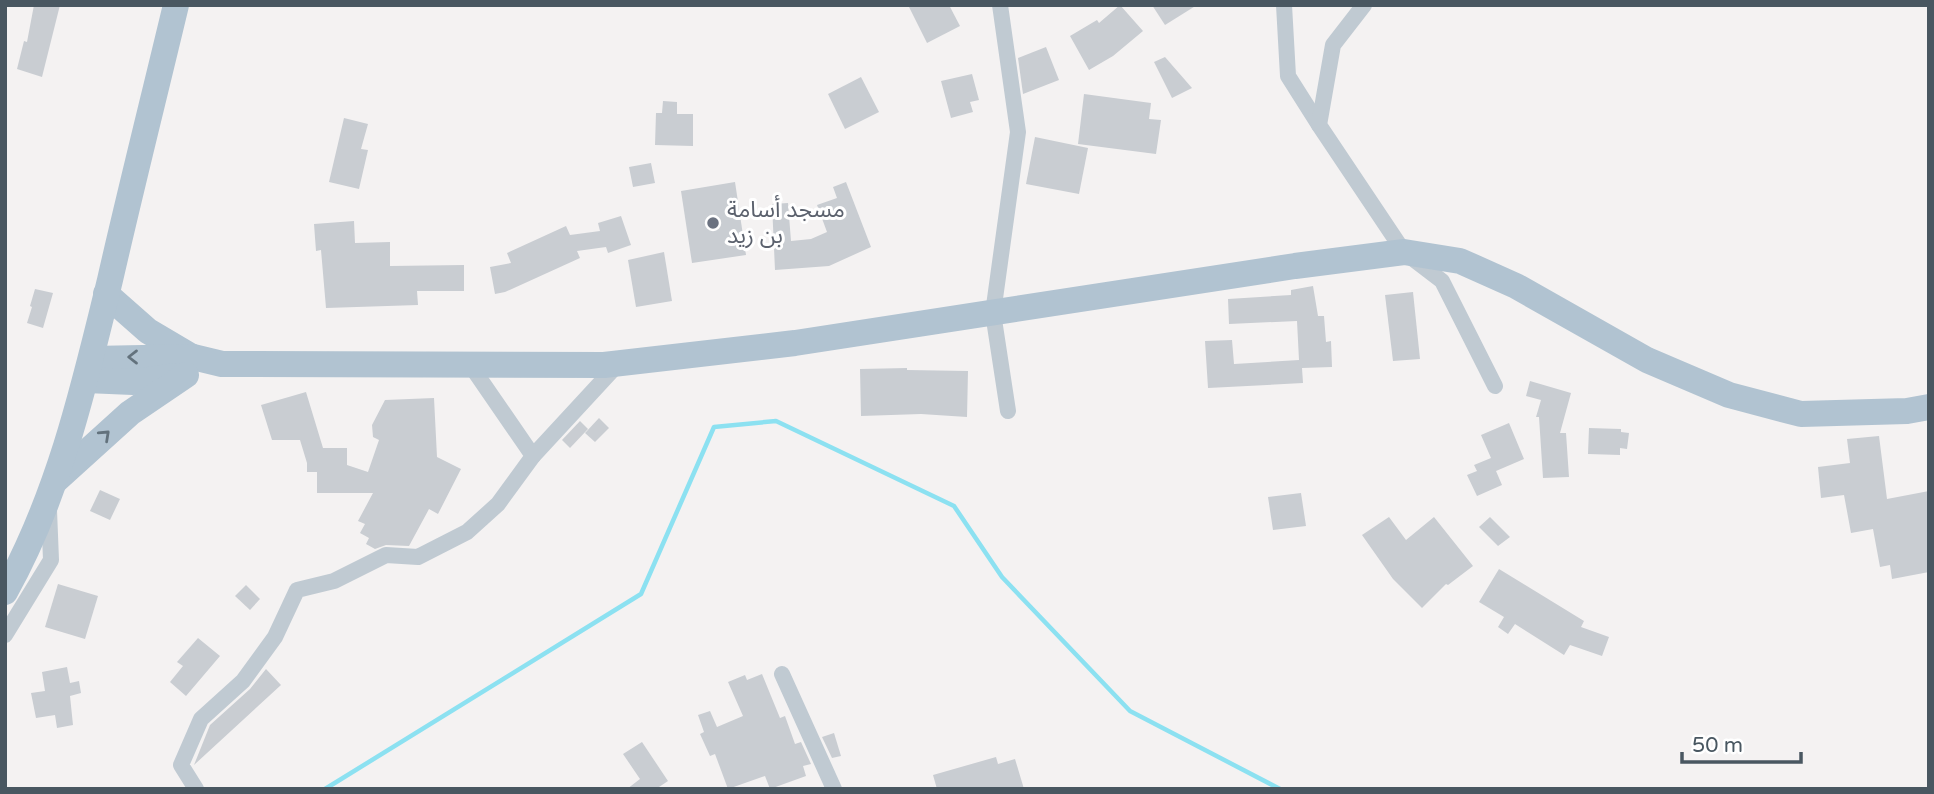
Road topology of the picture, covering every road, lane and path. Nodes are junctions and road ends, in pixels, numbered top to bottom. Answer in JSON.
{"nodes":[{"id":1,"x":176,"y":5,"type":"edge"},
{"id":2,"x":1000,"y":5,"type":"edge"},
{"id":3,"x":1284,"y":5,"type":"edge"},
{"id":4,"x":1364,"y":5,"type":"edge"},
{"id":5,"x":1319,"y":125,"type":"junction"},
{"id":6,"x":1404,"y":252,"type":"junction"},
{"id":7,"x":106,"y":295,"type":"junction"},
{"id":8,"x":993,"y":313,"type":"junction"},
{"id":9,"x":618,"y":364,"type":"junction"},
{"id":10,"x":190,"y":366,"type":"junction"},
{"id":11,"x":471,"y":366,"type":"junction"},
{"id":12,"x":89,"y":369,"type":"junction"},
{"id":13,"x":1495,"y":386,"type":"dead end"},
{"id":14,"x":1929,"y":407,"type":"edge"},
{"id":15,"x":1008,"y":411,"type":"dead end"},
{"id":16,"x":533,"y":456,"type":"junction"},
{"id":17,"x":52,"y":490,"type":"junction"},
{"id":18,"x":5,"y":592,"type":"edge"},
{"id":19,"x":5,"y":635,"type":"edge"},
{"id":20,"x":782,"y":674,"type":"dead end"},
{"id":21,"x":196,"y":789,"type":"edge"},
{"id":22,"x":834,"y":789,"type":"edge"}],
"edges":[{"from":1,"to":7,"type":"main road"},
{"from":2,"to":8,"type":"street"},
{"from":3,"to":5,"type":"street"},
{"from":4,"to":5,"type":"street"},
{"from":5,"to":6,"type":"street"},
{"from":6,"to":8,"type":"main road"},
{"from":6,"to":13,"type":"street"},
{"from":6,"to":14,"type":"main road"},
{"from":7,"to":10,"type":"main road"},
{"from":7,"to":12,"type":"main road"},
{"from":8,"to":9,"type":"main road"},
{"from":8,"to":15,"type":"street"},
{"from":9,"to":11,"type":"main road"},
{"from":9,"to":16,"type":"street"},
{"from":10,"to":11,"type":"main road"},
{"from":10,"to":12,"type":"main road"},
{"from":17,"to":10,"type":"main road","one_way":true},
{"from":11,"to":16,"type":"street"},
{"from":12,"to":17,"type":"main road"},
{"from":16,"to":21,"type":"street"},
{"from":17,"to":18,"type":"main road"},
{"from":17,"to":19,"type":"street"},
{"from":20,"to":22,"type":"street"}]}
